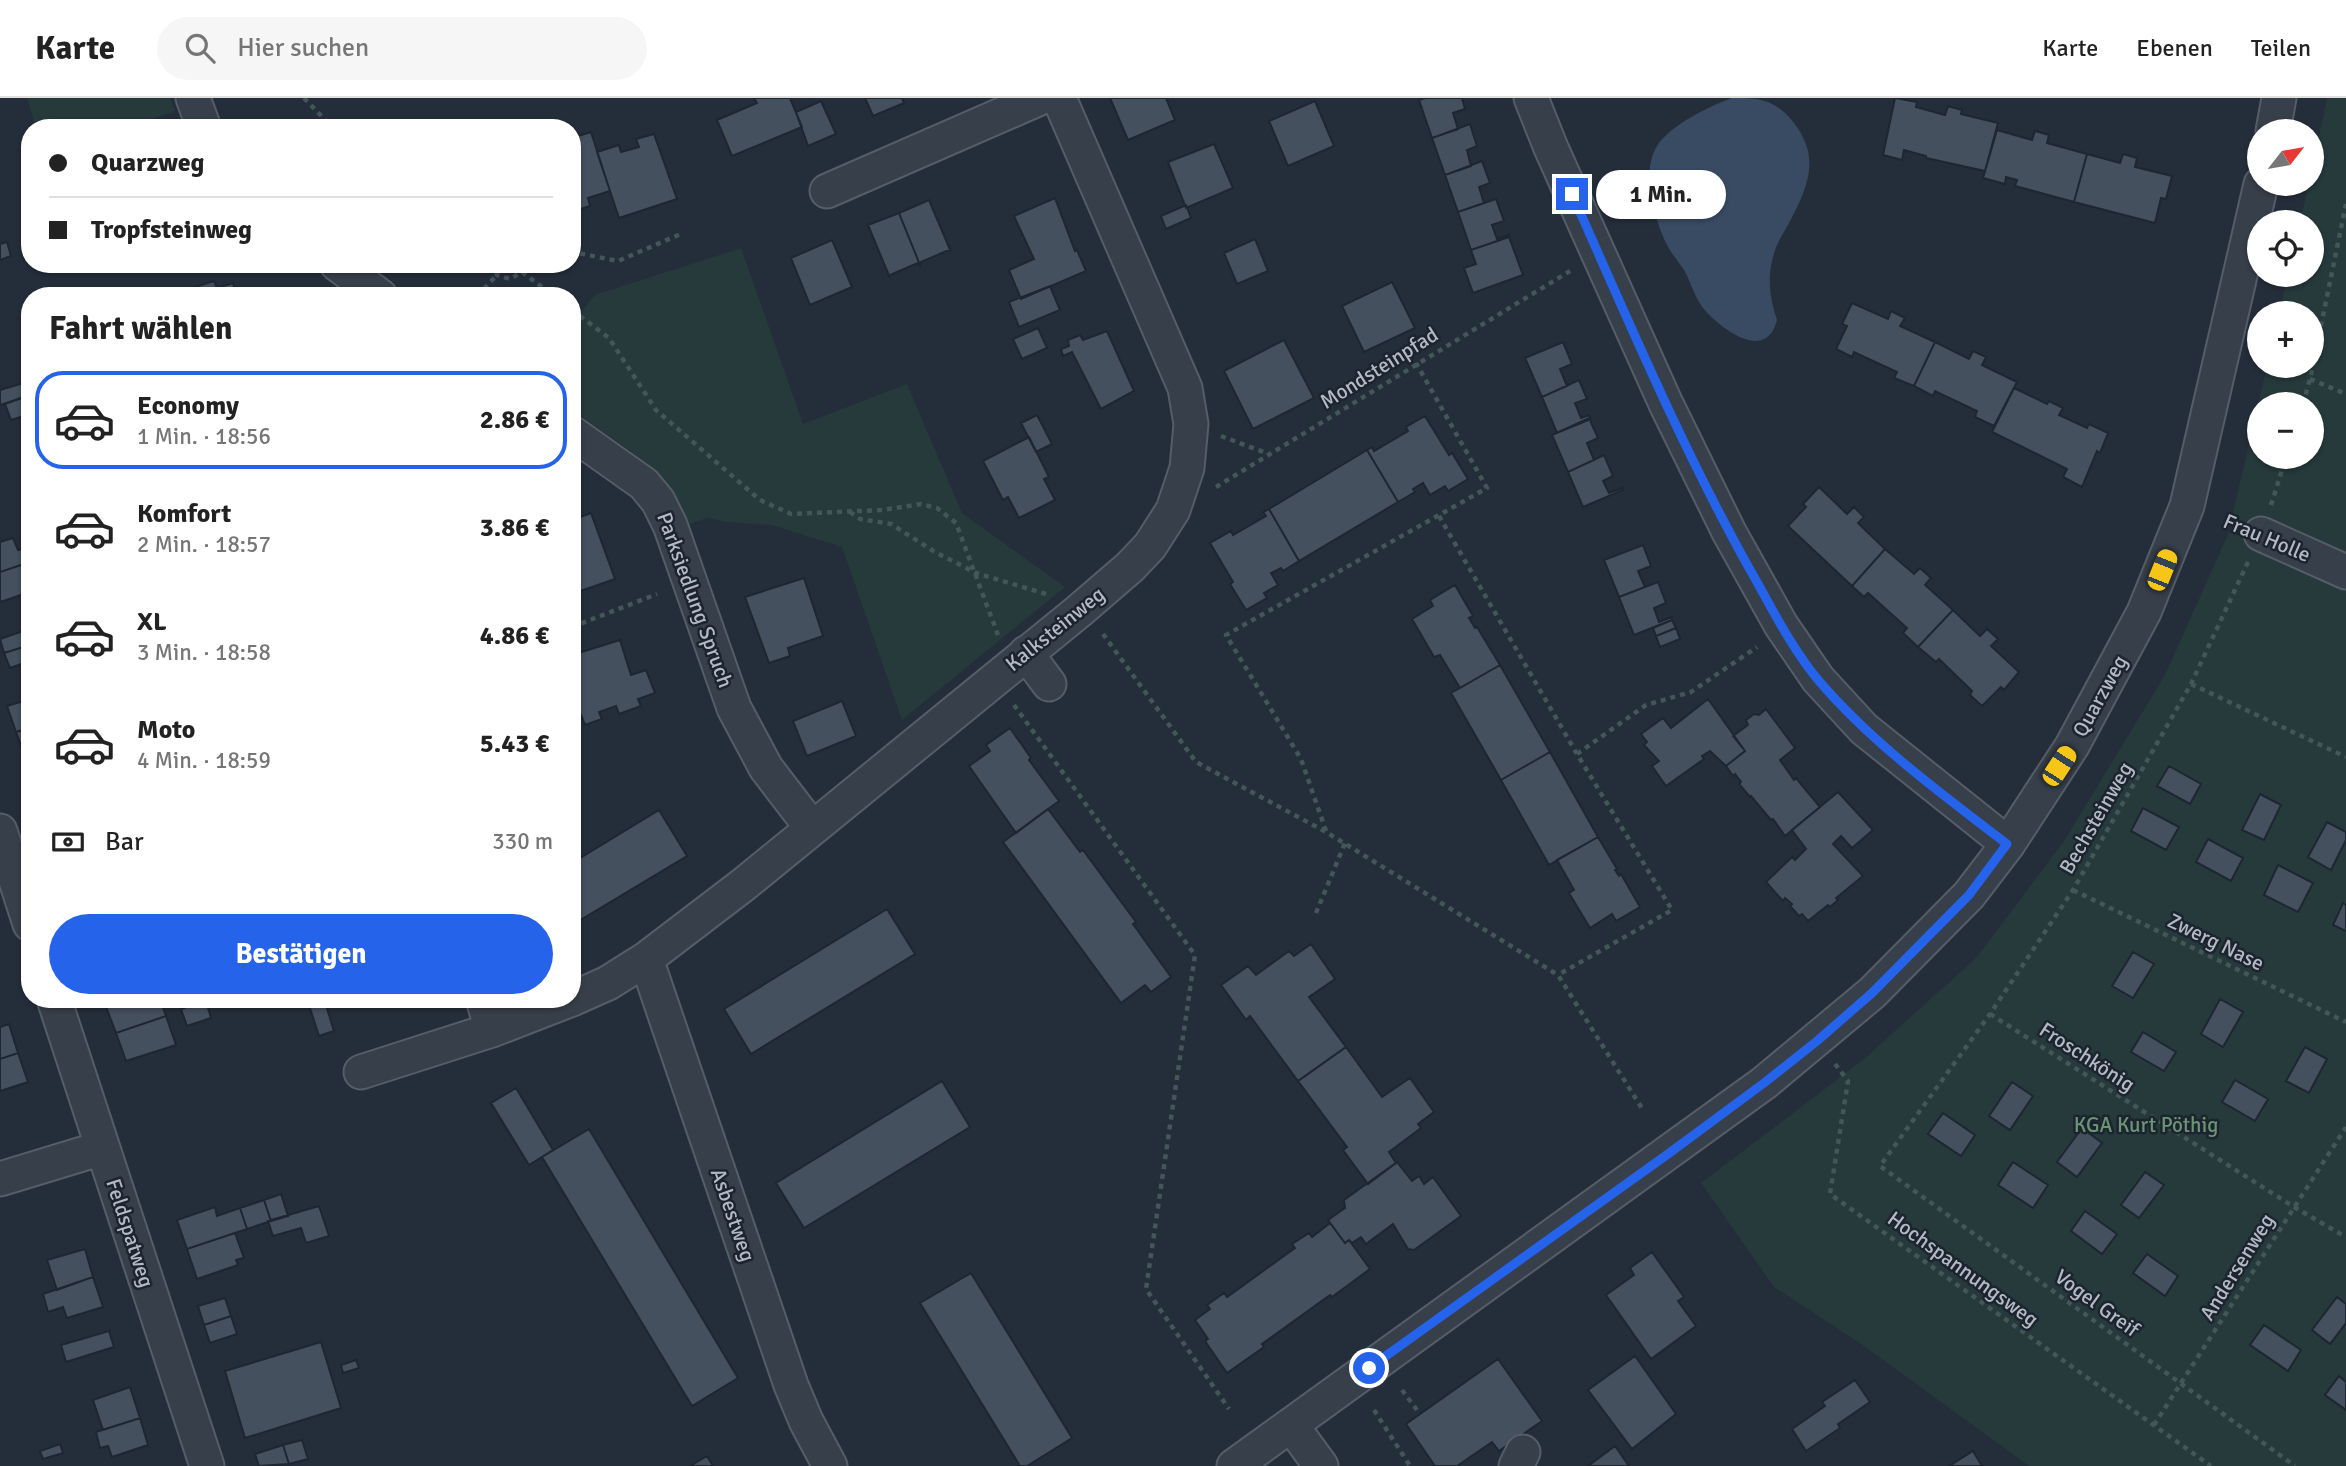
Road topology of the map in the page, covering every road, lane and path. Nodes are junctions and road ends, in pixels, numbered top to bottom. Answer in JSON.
{"nodes":[{"id":1,"x":193,"y":98,"type":"edge"},
{"id":2,"x":304,"y":98,"type":"edge"},
{"id":3,"x":1040,"y":98,"type":"edge"},
{"id":4,"x":1059,"y":98,"type":"edge"},
{"id":5,"x":1531,"y":98,"type":"edge"},
{"id":6,"x":2279,"y":98,"type":"edge"},
{"id":7,"x":201,"y":119,"type":"edge"},
{"id":8,"x":324,"y":119,"type":"edge"},
{"id":9,"x":2275,"y":119,"type":"edge"},
{"id":10,"x":827,"y":191,"type":"dead end"},
{"id":11,"x":2258,"y":196,"type":"edge"},
{"id":12,"x":2346,"y":204,"type":"edge"},
{"id":13,"x":683,"y":233,"type":"dead end"},
{"id":14,"x":581,"y":254,"type":"edge"},
{"id":15,"x":1579,"y":266,"type":"dead end"},
{"id":16,"x":349,"y":273,"type":"edge"},
{"id":17,"x":520,"y":273,"type":"edge"},
{"id":18,"x":523,"y":273,"type":"edge"},
{"id":19,"x":496,"y":275,"type":"joint"},
{"id":20,"x":368,"y":287,"type":"edge"},
{"id":21,"x":485,"y":287,"type":"edge"},
{"id":22,"x":542,"y":287,"type":"edge"},
{"id":23,"x":581,"y":317,"type":"edge"},
{"id":24,"x":1416,"y":363,"type":"junction"},
{"id":25,"x":2311,"y":379,"type":"junction"},
{"id":26,"x":2307,"y":392,"type":"edge"},
{"id":27,"x":2346,"y":394,"type":"edge"},
{"id":28,"x":1220,"y":435,"type":"dead end"},
{"id":29,"x":581,"y":439,"type":"edge"},
{"id":30,"x":1270,"y":454,"type":"junction"},
{"id":31,"x":2282,"y":469,"type":"edge"},
{"id":32,"x":1208,"y":491,"type":"dead end"},
{"id":33,"x":848,"y":511,"type":"junction"},
{"id":34,"x":1439,"y":516,"type":"junction"},
{"id":35,"x":2261,"y":534,"type":"junction"},
{"id":36,"x":2346,"y":572,"type":"edge"},
{"id":37,"x":976,"y":573,"type":"junction"},
{"id":38,"x":657,"y":594,"type":"dead end"},
{"id":39,"x":1048,"y":595,"type":"dead end"},
{"id":40,"x":581,"y":624,"type":"edge"},
{"id":41,"x":1101,"y":632,"type":"dead end"},
{"id":42,"x":1766,"y":640,"type":"dead end"},
{"id":43,"x":1015,"y":649,"type":"junction"},
{"id":44,"x":1048,"y":684,"type":"dead end"},
{"id":45,"x":2190,"y":684,"type":"junction"},
{"id":46,"x":1014,"y":705,"type":"dead end"},
{"id":47,"x":1577,"y":754,"type":"junction"},
{"id":48,"x":2346,"y":757,"type":"edge"},
{"id":49,"x":812,"y":828,"type":"junction"},
{"id":50,"x":0,"y":831,"type":"edge"},
{"id":51,"x":1326,"y":832,"type":"junction"},
{"id":52,"x":1345,"y":843,"type":"junction"},
{"id":53,"x":2007,"y":844,"type":"junction"},
{"id":54,"x":2073,"y":890,"type":"junction"},
{"id":55,"x":21,"y":896,"type":"edge"},
{"id":56,"x":1315,"y":913,"type":"dead end"},
{"id":57,"x":646,"y":959,"type":"junction"},
{"id":58,"x":1558,"y":975,"type":"junction"},
{"id":59,"x":581,"y":995,"type":"edge"},
{"id":60,"x":57,"y":1008,"type":"edge"},
{"id":61,"x":524,"y":1008,"type":"edge"},
{"id":62,"x":1990,"y":1014,"type":"junction"},
{"id":63,"x":487,"y":1015,"type":"edge"},
{"id":64,"x":2346,"y":1022,"type":"edge"},
{"id":65,"x":1817,"y":1041,"type":"junction"},
{"id":66,"x":361,"y":1072,"type":"dead end"},
{"id":67,"x":1643,"y":1110,"type":"dead end"},
{"id":68,"x":2346,"y":1127,"type":"edge"},
{"id":69,"x":102,"y":1148,"type":"junction"},
{"id":70,"x":1880,"y":1166,"type":"joint"},
{"id":71,"x":0,"y":1179,"type":"edge"},
{"id":72,"x":2294,"y":1207,"type":"junction"},
{"id":73,"x":2346,"y":1237,"type":"edge"},
{"id":74,"x":2181,"y":1384,"type":"junction"},
{"id":75,"x":1402,"y":1390,"type":"dead end"},
{"id":76,"x":1229,"y":1409,"type":"dead end"},
{"id":77,"x":1374,"y":1410,"type":"dead end"},
{"id":78,"x":1420,"y":1414,"type":"dead end"},
{"id":79,"x":1291,"y":1425,"type":"junction"},
{"id":80,"x":2154,"y":1425,"type":"junction"},
{"id":81,"x":207,"y":1466,"type":"edge"},
{"id":82,"x":830,"y":1466,"type":"edge"},
{"id":83,"x":1234,"y":1466,"type":"edge"},
{"id":84,"x":1321,"y":1466,"type":"edge"},
{"id":85,"x":1410,"y":1466,"type":"edge"},
{"id":86,"x":2211,"y":1466,"type":"edge"},
{"id":87,"x":2295,"y":1466,"type":"edge"}],
"edges":[{"from":1,"to":7,"type":"street"},
{"from":2,"to":8,"type":"path"},
{"from":3,"to":10,"type":"street"},
{"from":4,"to":43,"type":"street","name":"Kalksteinweg"},
{"from":5,"to":53,"type":"street"},
{"from":6,"to":9,"type":"street"},
{"from":11,"to":53,"type":"street","name":"Quarzweg"},
{"from":12,"to":25,"type":"path"},
{"from":13,"to":14,"type":"path"},
{"from":15,"to":24,"type":"path","name":"Mondsteinpfad"},
{"from":16,"to":20,"type":"street"},
{"from":17,"to":19,"type":"path"},
{"from":18,"to":22,"type":"path"},
{"from":19,"to":21,"type":"path"},
{"from":23,"to":33,"type":"path"},
{"from":24,"to":30,"type":"path","name":"Mondsteinpfad"},
{"from":24,"to":34,"type":"path"},
{"from":25,"to":26,"type":"path"},
{"from":25,"to":27,"type":"path"},
{"from":28,"to":30,"type":"path"},
{"from":29,"to":49,"type":"street","name":"Parksiedlung Spruch"},
{"from":30,"to":32,"type":"path","name":"Mondsteinpfad"},
{"from":31,"to":35,"type":"path","name":"Bechsteinweg"},
{"from":33,"to":37,"type":"path"},
{"from":33,"to":37,"type":"path"},
{"from":34,"to":47,"type":"path"},
{"from":34,"to":51,"type":"path"},
{"from":35,"to":36,"type":"street","name":"Frau Holle"},
{"from":35,"to":45,"type":"path","name":"Bechsteinweg"},
{"from":37,"to":39,"type":"path"},
{"from":37,"to":43,"type":"path"},
{"from":38,"to":40,"type":"path","name":"Parksiedlung Spruch"},
{"from":41,"to":51,"type":"path"},
{"from":42,"to":47,"type":"path"},
{"from":43,"to":44,"type":"street"},
{"from":43,"to":49,"type":"street","name":"Kalksteinweg"},
{"from":45,"to":48,"type":"path"},
{"from":45,"to":54,"type":"path","name":"Bechsteinweg"},
{"from":46,"to":76,"type":"path"},
{"from":47,"to":58,"type":"path"},
{"from":49,"to":57,"type":"street","name":"Kalksteinweg"},
{"from":50,"to":55,"type":"street"},
{"from":51,"to":52,"type":"path"},
{"from":52,"to":56,"type":"path"},
{"from":52,"to":58,"type":"path"},
{"from":53,"to":65,"type":"street","name":"Quarzweg"},
{"from":54,"to":62,"type":"path","name":"Bechsteinweg"},
{"from":54,"to":64,"type":"path","name":"Zwerg Nase"},
{"from":57,"to":59,"type":"street","name":"Kalksteinweg"},
{"from":57,"to":82,"type":"street","name":"Asbestweg"},
{"from":58,"to":67,"type":"path"},
{"from":60,"to":69,"type":"street","name":"Feldspatweg"},
{"from":61,"to":63,"type":"street","name":"Kalksteinweg"},
{"from":62,"to":70,"type":"path","name":"Bechsteinweg"},
{"from":62,"to":72,"type":"path","name":"Froschkönig"},
{"from":63,"to":66,"type":"street","name":"Kalksteinweg"},
{"from":65,"to":79,"type":"street","name":"Quarzweg"},
{"from":65,"to":80,"type":"path","name":"Hochspannungsweg"},
{"from":68,"to":72,"type":"path","name":"Andersenweg"},
{"from":69,"to":71,"type":"street"},
{"from":69,"to":81,"type":"street","name":"Feldspatweg"},
{"from":70,"to":74,"type":"path","name":"Vogel Greif"},
{"from":72,"to":73,"type":"path","name":"Froschkönig"},
{"from":72,"to":74,"type":"path","name":"Andersenweg"},
{"from":74,"to":80,"type":"path","name":"Andersenweg"},
{"from":74,"to":87,"type":"path","name":"Vogel Greif"},
{"from":75,"to":78,"type":"path"},
{"from":77,"to":85,"type":"path"},
{"from":79,"to":83,"type":"street","name":"Quarzweg"},
{"from":79,"to":84,"type":"street"},
{"from":80,"to":86,"type":"path","name":"Hochspannungsweg"}]}
